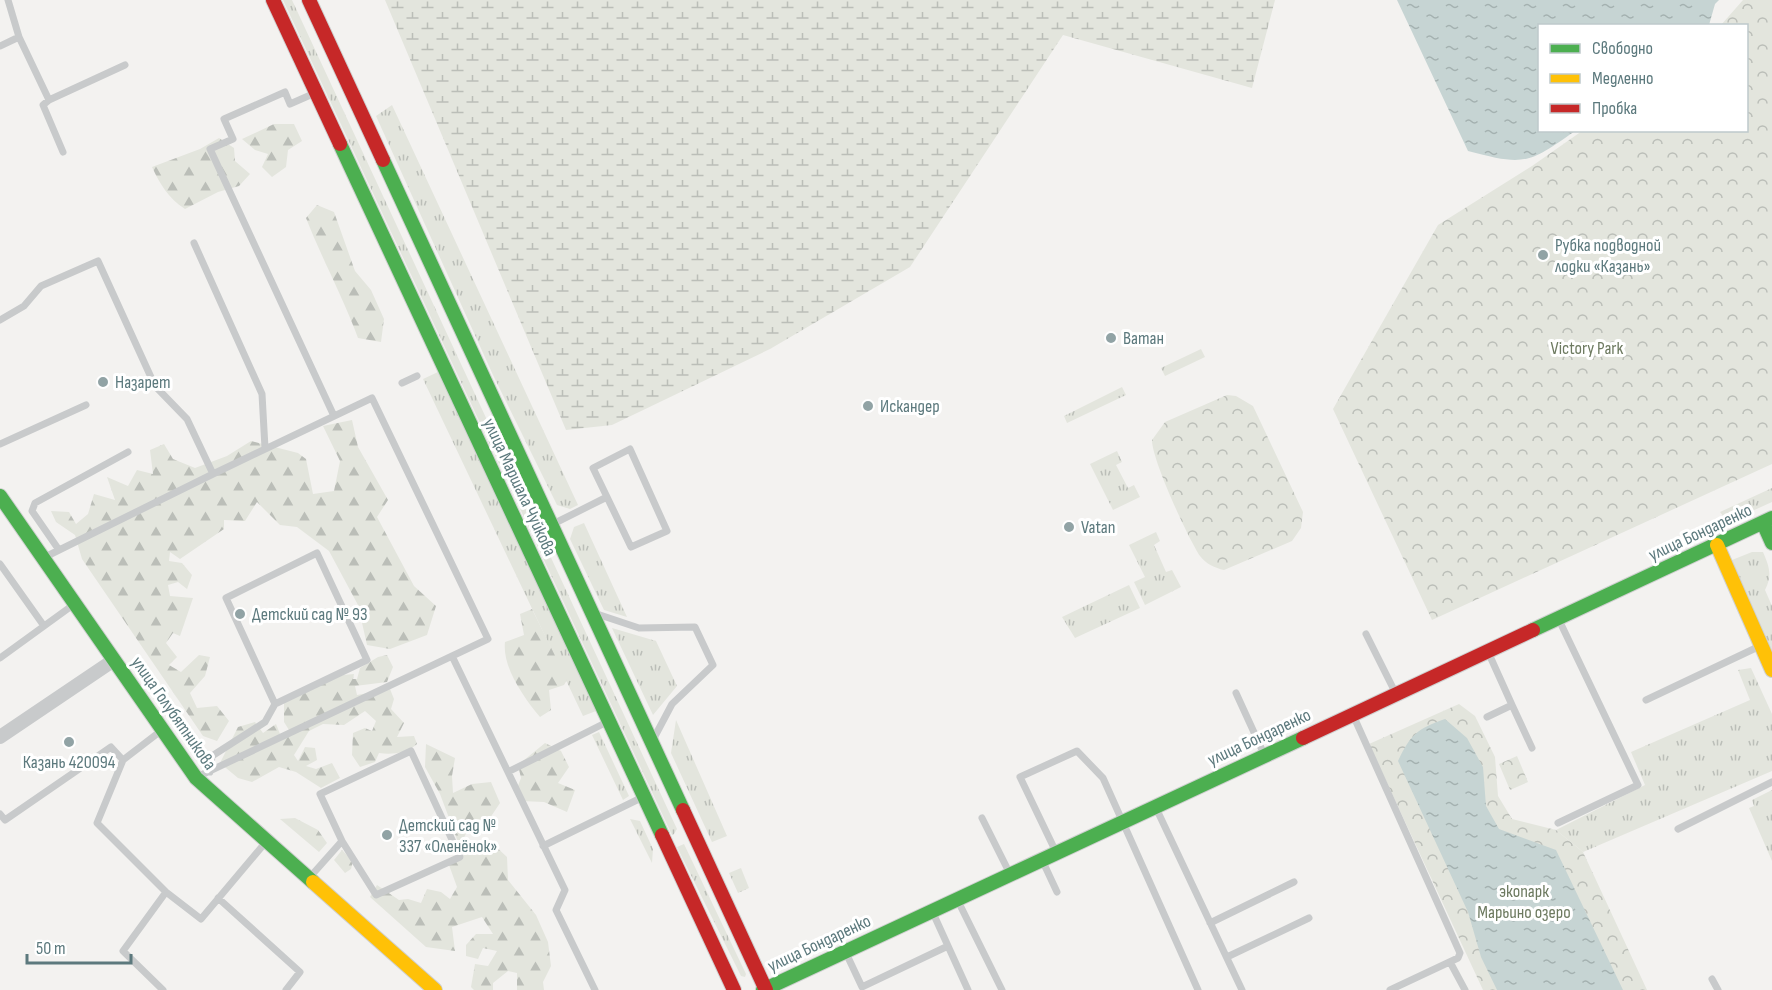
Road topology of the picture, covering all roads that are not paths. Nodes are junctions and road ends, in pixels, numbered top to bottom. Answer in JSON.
{"nodes":[{"id":1,"x":8,"y":0,"type":"edge"},
{"id":2,"x":273,"y":0,"type":"edge"},
{"id":3,"x":309,"y":0,"type":"edge"},
{"id":4,"x":19,"y":37,"type":"junction"},
{"id":5,"x":0,"y":46,"type":"edge"},
{"id":6,"x":124,"y":65,"type":"dead end"},
{"id":7,"x":316,"y":92,"type":"junction"},
{"id":8,"x":49,"y":100,"type":"junction"},
{"id":9,"x":63,"y":152,"type":"dead end"},
{"id":10,"x":194,"y":243,"type":"dead end"},
{"id":11,"x":0,"y":320,"type":"edge"},
{"id":12,"x":417,"y":376,"type":"dead end"},
{"id":13,"x":402,"y":383,"type":"dead end"},
{"id":14,"x":86,"y":405,"type":"dead end"},
{"id":15,"x":334,"y":416,"type":"junction"},
{"id":16,"x":0,"y":444,"type":"edge"},
{"id":17,"x":265,"y":448,"type":"junction"},
{"id":18,"x":128,"y":452,"type":"dead end"},
{"id":19,"x":213,"y":474,"type":"junction"},
{"id":20,"x":607,"y":497,"type":"junction"},
{"id":21,"x":3,"y":506,"type":"edge"},
{"id":22,"x":1767,"y":521,"type":"edge"},
{"id":23,"x":551,"y":525,"type":"junction"},
{"id":24,"x":1772,"y":543,"type":"edge"},
{"id":25,"x":1717,"y":545,"type":"junction"},
{"id":26,"x":59,"y":550,"type":"junction"},
{"id":27,"x":43,"y":558,"type":"junction"},
{"id":28,"x":0,"y":564,"type":"edge"},
{"id":29,"x":75,"y":604,"type":"junction"},
{"id":30,"x":591,"y":612,"type":"junction"},
{"id":31,"x":1558,"y":618,"type":"junction"},
{"id":32,"x":44,"y":626,"type":"junction"},
{"id":33,"x":1366,"y":634,"type":"dead end"},
{"id":34,"x":1761,"y":645,"type":"junction"},
{"id":35,"x":1487,"y":651,"type":"junction"},
{"id":36,"x":452,"y":656,"type":"junction"},
{"id":37,"x":0,"y":658,"type":"edge"},
{"id":38,"x":114,"y":660,"type":"junction"},
{"id":39,"x":1772,"y":670,"type":"edge"},
{"id":40,"x":1236,"y":693,"type":"dead end"},
{"id":41,"x":1396,"y":695,"type":"junction"},
{"id":42,"x":1646,"y":700,"type":"dead end"},
{"id":43,"x":275,"y":704,"type":"junction"},
{"id":44,"x":1512,"y":705,"type":"junction"},
{"id":45,"x":1353,"y":714,"type":"junction"},
{"id":46,"x":1486,"y":717,"type":"dead end"},
{"id":47,"x":608,"y":721,"type":"junction"},
{"id":48,"x":162,"y":730,"type":"junction"},
{"id":49,"x":0,"y":738,"type":"edge"},
{"id":50,"x":652,"y":743,"type":"junction"},
{"id":51,"x":1532,"y":748,"type":"dead end"},
{"id":52,"x":1264,"y":755,"type":"junction"},
{"id":53,"x":123,"y":760,"type":"junction"},
{"id":54,"x":210,"y":771,"type":"junction"},
{"id":55,"x":508,"y":772,"type":"junction"},
{"id":56,"x":196,"y":778,"type":"junction"},
{"id":57,"x":1772,"y":782,"type":"edge"},
{"id":58,"x":644,"y":797,"type":"junction"},
{"id":59,"x":1155,"y":805,"type":"junction"},
{"id":60,"x":0,"y":814,"type":"edge"},
{"id":61,"x":982,"y":818,"type":"dead end"},
{"id":62,"x":1122,"y":820,"type":"junction"},
{"id":63,"x":1558,"y":823,"type":"dead end"},
{"id":64,"x":689,"y":825,"type":"junction"},
{"id":65,"x":1678,"y":829,"type":"dead end"},
{"id":66,"x":663,"y":838,"type":"junction"},
{"id":67,"x":267,"y":841,"type":"junction"},
{"id":68,"x":342,"y":841,"type":"junction"},
{"id":69,"x":543,"y":846,"type":"junction"},
{"id":70,"x":1056,"y":853,"type":"junction"},
{"id":71,"x":1042,"y":859,"type":"junction"},
{"id":72,"x":1010,"y":874,"type":"junction"},
{"id":73,"x":309,"y":878,"type":"junction"},
{"id":74,"x":1294,"y":882,"type":"dead end"},
{"id":75,"x":166,"y":892,"type":"junction"},
{"id":76,"x":1057,"y":892,"type":"dead end"},
{"id":77,"x":218,"y":898,"type":"junction"},
{"id":78,"x":957,"y":899,"type":"junction"},
{"id":79,"x":932,"y":911,"type":"junction"},
{"id":80,"x":1309,"y":918,"type":"dead end"},
{"id":81,"x":1210,"y":923,"type":"junction"},
{"id":82,"x":948,"y":946,"type":"junction"},
{"id":83,"x":845,"y":951,"type":"junction"},
{"id":84,"x":1227,"y":957,"type":"junction"},
{"id":85,"x":1450,"y":962,"type":"junction"},
{"id":86,"x":1713,"y":979,"type":"dead end"},
{"id":87,"x":730,"y":987,"type":"edge"},
{"id":88,"x":163,"y":990,"type":"edge"},
{"id":89,"x":286,"y":990,"type":"edge"},
{"id":90,"x":435,"y":990,"type":"edge"},
{"id":91,"x":595,"y":990,"type":"edge"},
{"id":92,"x":765,"y":990,"type":"edge"},
{"id":93,"x":968,"y":990,"type":"edge"},
{"id":94,"x":1002,"y":990,"type":"edge"},
{"id":95,"x":1198,"y":990,"type":"edge"},
{"id":96,"x":1242,"y":990,"type":"edge"},
{"id":97,"x":1390,"y":990,"type":"edge"},
{"id":98,"x":1465,"y":990,"type":"edge"},
{"id":99,"x":1718,"y":990,"type":"edge"}],
"edges":[{"from":1,"to":4,"type":"lane"},
{"from":2,"to":7,"type":"main road","name":"улица Маршала Чуйкова"},
{"from":3,"to":23,"type":"main road","name":"улица Маршала Чуйкова"},
{"from":4,"to":5,"type":"lane"},
{"from":4,"to":8,"type":"lane"},
{"from":6,"to":8,"type":"lane"},
{"from":7,"to":15,"type":"lane"},
{"from":7,"to":47,"type":"main road","name":"улица Маршала Чуйкова"},
{"from":8,"to":9,"type":"lane"},
{"from":10,"to":17,"type":"lane"},
{"from":11,"to":19,"type":"lane"},
{"from":12,"to":13,"type":"lane"},
{"from":14,"to":16,"type":"lane"},
{"from":15,"to":17,"type":"lane"},
{"from":15,"to":36,"type":"lane"},
{"from":17,"to":19,"type":"lane"},
{"from":18,"to":26,"type":"lane"},
{"from":19,"to":26,"type":"lane"},
{"from":20,"to":20,"type":"lane"},
{"from":20,"to":23,"type":"lane"},
{"from":21,"to":27,"type":"main road","name":"улица Голубятникова"},
{"from":22,"to":24,"type":"main road"},
{"from":22,"to":25,"type":"main road","name":"улица Бондаренко"},
{"from":23,"to":30,"type":"main road","name":"улица Маршала Чуйкова"},
{"from":25,"to":31,"type":"main road","name":"улица Бондаренко"},
{"from":25,"to":34,"type":"main road"},
{"from":26,"to":27,"type":"lane"},
{"from":27,"to":29,"type":"main road","name":"улица Голубятникова"},
{"from":28,"to":32,"type":"lane"},
{"from":29,"to":32,"type":"lane"},
{"from":29,"to":38,"type":"main road","name":"улица Голубятникова"},
{"from":30,"to":50,"type":"main road","name":"улица Маршала Чуйкова"},
{"from":30,"to":50,"type":"lane"},
{"from":31,"to":35,"type":"main road","name":"улица Бондаренко"},
{"from":31,"to":63,"type":"lane"},
{"from":32,"to":37,"type":"lane"},
{"from":33,"to":41,"type":"lane"},
{"from":34,"to":39,"type":"main road"},
{"from":34,"to":42,"type":"lane"},
{"from":35,"to":41,"type":"main road","name":"улица Бондаренко"},
{"from":35,"to":44,"type":"lane"},
{"from":36,"to":54,"type":"lane"},
{"from":36,"to":55,"type":"lane"},
{"from":38,"to":48,"type":"main road","name":"улица Голубятникова"},
{"from":38,"to":49,"type":"street"},
{"from":40,"to":52,"type":"lane"},
{"from":41,"to":45,"type":"main road","name":"улица Бондаренко"},
{"from":43,"to":43,"type":"lane"},
{"from":43,"to":54,"type":"lane"},
{"from":44,"to":46,"type":"lane"},
{"from":44,"to":51,"type":"lane"},
{"from":45,"to":52,"type":"main road","name":"улица Бондаренко"},
{"from":45,"to":85,"type":"lane"},
{"from":47,"to":55,"type":"lane"},
{"from":47,"to":58,"type":"main road","name":"улица Маршала Чуйкова"},
{"from":48,"to":53,"type":"lane"},
{"from":48,"to":56,"type":"main road","name":"улица Голубятникова"},
{"from":50,"to":64,"type":"main road","name":"улица Маршала Чуйкова"},
{"from":52,"to":59,"type":"main road","name":"улица Бондаренко"},
{"from":53,"to":60,"type":"lane"},
{"from":53,"to":75,"type":"lane"},
{"from":54,"to":56,"type":"lane"},
{"from":55,"to":69,"type":"lane"},
{"from":56,"to":67,"type":"main road","name":"улица Голубятникова"},
{"from":57,"to":65,"type":"lane"},
{"from":58,"to":66,"type":"main road","name":"улица Маршала Чуйкова"},
{"from":58,"to":69,"type":"lane"},
{"from":59,"to":62,"type":"main road","name":"улица Бондаренко"},
{"from":59,"to":81,"type":"lane"},
{"from":61,"to":72,"type":"lane"},
{"from":62,"to":70,"type":"main road","name":"улица Бондаренко"},
{"from":62,"to":70,"type":"lane"},
{"from":62,"to":95,"type":"lane"},
{"from":64,"to":66,"type":"main road"},
{"from":64,"to":92,"type":"main road","name":"улица Маршала Чуйкова"},
{"from":66,"to":87,"type":"main road","name":"улица Маршала Чуйкова"},
{"from":67,"to":73,"type":"main road","name":"улица Голубятникова"},
{"from":67,"to":77,"type":"lane"},
{"from":68,"to":68,"type":"lane"},
{"from":68,"to":73,"type":"lane"},
{"from":69,"to":91,"type":"lane"},
{"from":70,"to":71,"type":"main road","name":"улица Бондаренко"},
{"from":71,"to":72,"type":"main road","name":"улица Бондаренко"},
{"from":71,"to":76,"type":"lane"},
{"from":72,"to":78,"type":"main road","name":"улица Бондаренко"},
{"from":73,"to":90,"type":"main road","name":"улица Голубятникова"},
{"from":74,"to":81,"type":"lane"},
{"from":75,"to":77,"type":"lane"},
{"from":75,"to":88,"type":"lane"},
{"from":77,"to":89,"type":"lane"},
{"from":78,"to":79,"type":"main road","name":"улица Бондаренко"},
{"from":78,"to":94,"type":"lane"},
{"from":79,"to":82,"type":"lane"},
{"from":79,"to":83,"type":"main road","name":"улица Бондаренко"},
{"from":80,"to":84,"type":"lane"},
{"from":81,"to":84,"type":"lane"},
{"from":82,"to":83,"type":"lane"},
{"from":82,"to":93,"type":"lane"},
{"from":83,"to":92,"type":"main road","name":"улица Бондаренко"},
{"from":84,"to":96,"type":"lane"},
{"from":85,"to":97,"type":"lane"},
{"from":85,"to":98,"type":"lane"},
{"from":86,"to":99,"type":"lane"}]}
